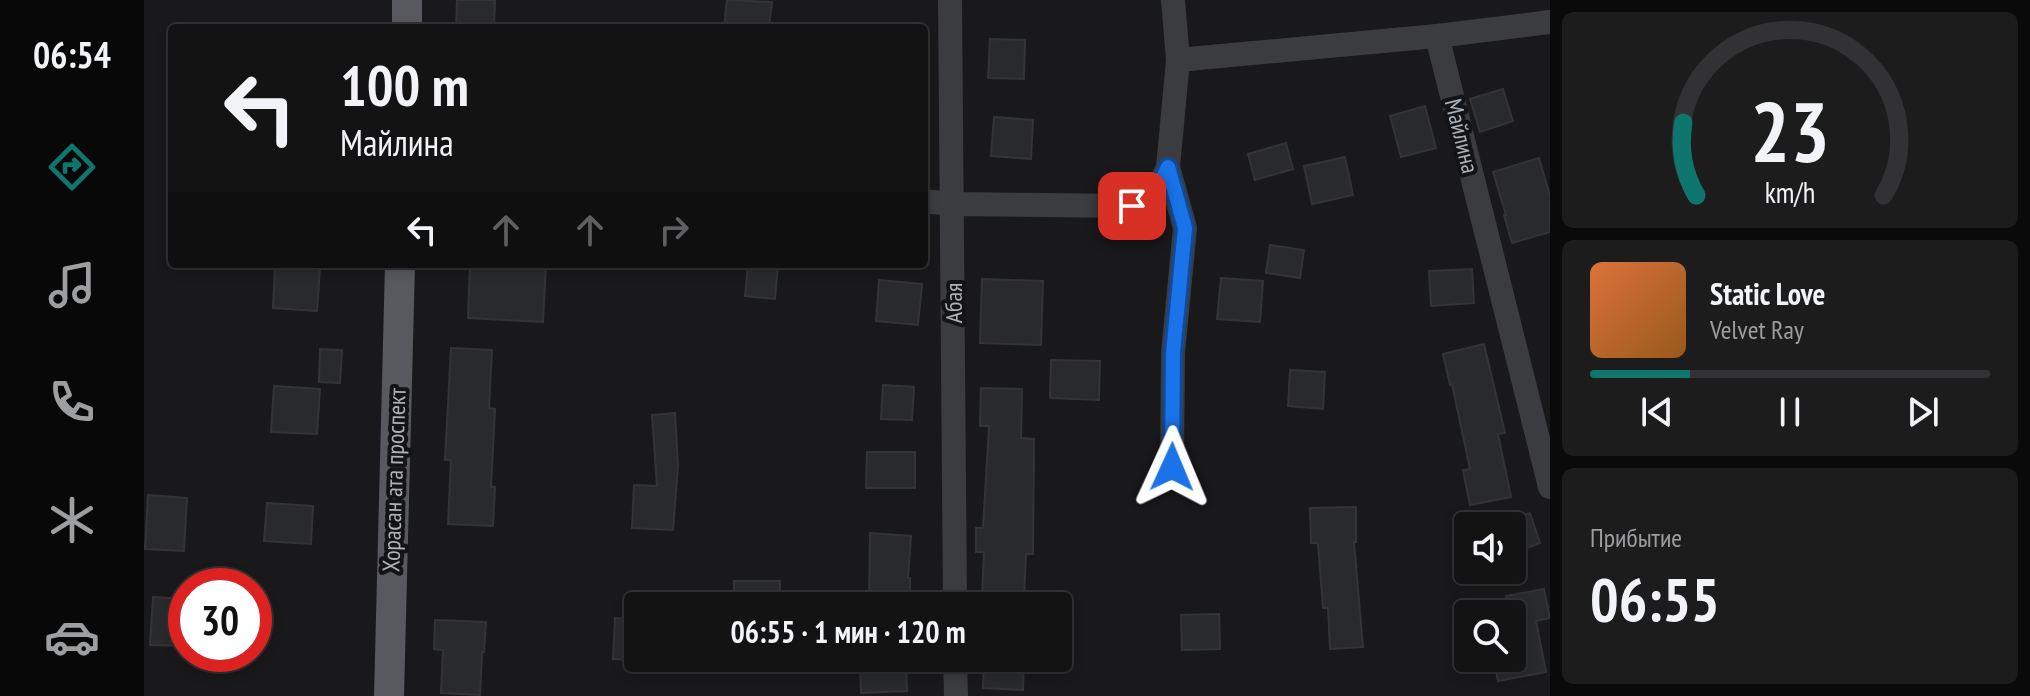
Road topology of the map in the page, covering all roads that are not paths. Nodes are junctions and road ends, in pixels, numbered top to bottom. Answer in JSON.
{"nodes":[{"id":1,"x":407,"y":0,"type":"edge"},
{"id":2,"x":950,"y":0,"type":"edge"},
{"id":3,"x":1173,"y":0,"type":"edge"},
{"id":4,"x":1550,"y":22,"type":"edge"},
{"id":5,"x":407,"y":24,"type":"edge"},
{"id":6,"x":1437,"y":36,"type":"junction"},
{"id":7,"x":1178,"y":60,"type":"junction"},
{"id":8,"x":1168,"y":167,"type":"junction"},
{"id":9,"x":928,"y":201,"type":"edge"},
{"id":10,"x":952,"y":204,"type":"junction"},
{"id":11,"x":400,"y":268,"type":"edge"},
{"id":12,"x":1172,"y":467,"type":"dead end"},
{"id":13,"x":1550,"y":487,"type":"edge"},
{"id":14,"x":955,"y":592,"type":"edge"},
{"id":15,"x":955,"y":672,"type":"edge"},
{"id":16,"x":389,"y":696,"type":"edge"},
{"id":17,"x":956,"y":696,"type":"edge"}],
"edges":[{"from":1,"to":5,"type":"main road"},
{"from":2,"to":10,"type":"street","name":"Абая"},
{"from":3,"to":7,"type":"street"},
{"from":4,"to":6,"type":"street"},
{"from":6,"to":7,"type":"street"},
{"from":6,"to":13,"type":"street","name":"Майлина"},
{"from":7,"to":8,"type":"street"},
{"from":8,"to":10,"type":"street"},
{"from":8,"to":12,"type":"street"},
{"from":9,"to":10,"type":"street"},
{"from":10,"to":14,"type":"street","name":"Абая"},
{"from":11,"to":16,"type":"main road","name":"Хорасан ата проспект"},
{"from":15,"to":17,"type":"street"}]}
